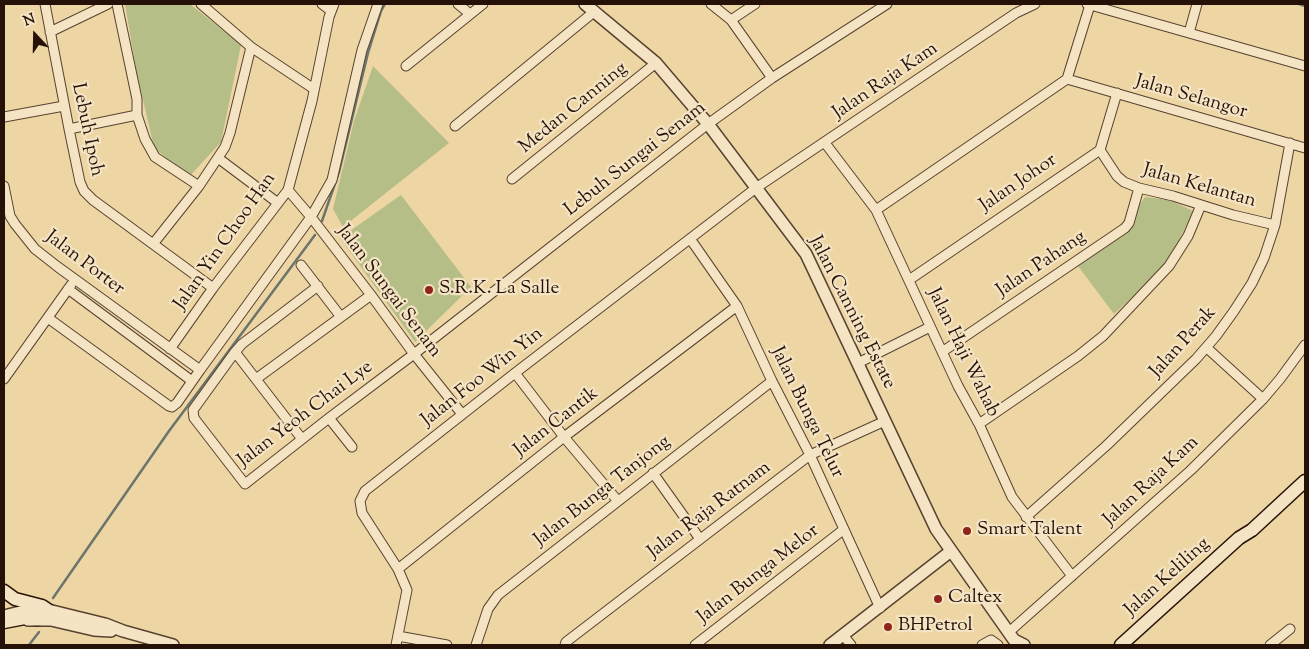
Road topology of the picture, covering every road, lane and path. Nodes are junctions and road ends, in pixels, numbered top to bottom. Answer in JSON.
{"nodes":[{"id":1,"x":46,"y":4,"type":"edge"},
{"id":2,"x":108,"y":4,"type":"edge"},
{"id":3,"x":117,"y":4,"type":"edge"},
{"id":4,"x":201,"y":4,"type":"edge"},
{"id":5,"x":322,"y":4,"type":"edge"},
{"id":6,"x":378,"y":4,"type":"edge"},
{"id":7,"x":458,"y":4,"type":"edge"},
{"id":8,"x":483,"y":4,"type":"edge"},
{"id":9,"x":585,"y":4,"type":"edge"},
{"id":10,"x":711,"y":4,"type":"edge"},
{"id":11,"x":755,"y":4,"type":"edge"},
{"id":12,"x":887,"y":4,"type":"edge"},
{"id":13,"x":1035,"y":4,"type":"edge"},
{"id":14,"x":1088,"y":4,"type":"edge"},
{"id":15,"x":1197,"y":4,"type":"edge"},
{"id":16,"x":332,"y":7,"type":"edge"},
{"id":17,"x":595,"y":12,"type":"junction"},
{"id":18,"x":470,"y":14,"type":"junction"},
{"id":19,"x":731,"y":20,"type":"junction"},
{"id":20,"x":50,"y":32,"type":"junction"},
{"id":21,"x":1189,"y":33,"type":"junction"},
{"id":22,"x":251,"y":47,"type":"junction"},
{"id":23,"x":656,"y":63,"type":"junction"},
{"id":24,"x":406,"y":66,"type":"dead end"},
{"id":25,"x":1305,"y":66,"type":"edge"},
{"id":26,"x":772,"y":78,"type":"junction"},
{"id":27,"x":1067,"y":79,"type":"junction"},
{"id":28,"x":314,"y":89,"type":"junction"},
{"id":29,"x":1116,"y":93,"type":"junction"},
{"id":30,"x":64,"y":106,"type":"junction"},
{"id":31,"x":137,"y":115,"type":"junction"},
{"id":32,"x":4,"y":117,"type":"edge"},
{"id":33,"x":708,"y":124,"type":"junction"},
{"id":34,"x":455,"y":126,"type":"dead end"},
{"id":35,"x":68,"y":129,"type":"junction"},
{"id":36,"x":825,"y":143,"type":"junction"},
{"id":37,"x":1290,"y":143,"type":"junction"},
{"id":38,"x":1305,"y":148,"type":"edge"},
{"id":39,"x":1100,"y":150,"type":"junction"},
{"id":40,"x":218,"y":158,"type":"junction"},
{"id":41,"x":512,"y":180,"type":"dead end"},
{"id":42,"x":4,"y":186,"type":"edge"},
{"id":43,"x":199,"y":186,"type":"junction"},
{"id":44,"x":756,"y":188,"type":"junction"},
{"id":45,"x":1139,"y":188,"type":"junction"},
{"id":46,"x":288,"y":190,"type":"junction"},
{"id":47,"x":278,"y":202,"type":"junction"},
{"id":48,"x":1201,"y":205,"type":"junction"},
{"id":49,"x":876,"y":210,"type":"junction"},
{"id":50,"x":311,"y":217,"type":"junction"},
{"id":51,"x":1275,"y":225,"type":"junction"},
{"id":52,"x":691,"y":240,"type":"junction"},
{"id":53,"x":153,"y":244,"type":"junction"},
{"id":54,"x":302,"y":265,"type":"dead end"},
{"id":55,"x":74,"y":278,"type":"junction"},
{"id":56,"x":909,"y":280,"type":"junction"},
{"id":57,"x":318,"y":286,"type":"junction"},
{"id":58,"x":213,"y":288,"type":"junction"},
{"id":59,"x":68,"y":289,"type":"junction"},
{"id":60,"x":371,"y":295,"type":"junction"},
{"id":61,"x":737,"y":306,"type":"junction"},
{"id":62,"x":341,"y":317,"type":"junction"},
{"id":63,"x":48,"y":318,"type":"junction"},
{"id":64,"x":930,"y":327,"type":"junction"},
{"id":65,"x":1305,"y":345,"type":"edge"},
{"id":66,"x":1207,"y":348,"type":"junction"},
{"id":67,"x":170,"y":349,"type":"junction"},
{"id":68,"x":235,"y":352,"type":"junction"},
{"id":69,"x":942,"y":352,"type":"junction"},
{"id":70,"x":414,"y":354,"type":"junction"},
{"id":71,"x":858,"y":363,"type":"junction"},
{"id":72,"x":200,"y":370,"type":"junction"},
{"id":73,"x":515,"y":373,"type":"junction"},
{"id":74,"x":4,"y":379,"type":"edge"},
{"id":75,"x":256,"y":379,"type":"junction"},
{"id":76,"x":192,"y":381,"type":"junction"},
{"id":77,"x":772,"y":381,"type":"junction"},
{"id":78,"x":1263,"y":399,"type":"junction"},
{"id":79,"x":462,"y":414,"type":"junction"},
{"id":80,"x":329,"y":418,"type":"junction"},
{"id":81,"x":886,"y":421,"type":"junction"},
{"id":82,"x":978,"y":424,"type":"junction"},
{"id":83,"x":564,"y":437,"type":"junction"},
{"id":84,"x":302,"y":439,"type":"junction"},
{"id":85,"x":352,"y":447,"type":"dead end"},
{"id":86,"x":810,"y":455,"type":"junction"},
{"id":87,"x":1305,"y":471,"type":"edge"},
{"id":88,"x":653,"y":473,"type":"junction"},
{"id":89,"x":1305,"y":481,"type":"edge"},
{"id":90,"x":618,"y":500,"type":"junction"},
{"id":91,"x":1026,"y":517,"type":"junction"},
{"id":92,"x":843,"y":530,"type":"junction"},
{"id":93,"x":1239,"y":538,"type":"junction"},
{"id":94,"x":700,"y":539,"type":"junction"},
{"id":95,"x":951,"y":551,"type":"junction"},
{"id":96,"x":398,"y":569,"type":"junction"},
{"id":97,"x":1072,"y":576,"type":"junction"},
{"id":98,"x":4,"y":591,"type":"edge"},
{"id":99,"x":880,"y":608,"type":"junction"},
{"id":100,"x":48,"y":610,"type":"junction"},
{"id":101,"x":4,"y":616,"type":"edge"},
{"id":102,"x":37,"y":619,"type":"junction"},
{"id":103,"x":4,"y":622,"type":"edge"},
{"id":104,"x":4,"y":627,"type":"edge"},
{"id":105,"x":1290,"y":629,"type":"dead end"},
{"id":106,"x":123,"y":631,"type":"junction"},
{"id":107,"x":843,"y":635,"type":"junction"},
{"id":108,"x":397,"y":641,"type":"edge"},
{"id":109,"x":1016,"y":641,"type":"edge"},
{"id":110,"x":994,"y":643,"type":"edge"},
{"id":111,"x":173,"y":645,"type":"edge"},
{"id":112,"x":447,"y":645,"type":"edge"},
{"id":113,"x":476,"y":645,"type":"edge"},
{"id":114,"x":565,"y":645,"type":"edge"},
{"id":115,"x":695,"y":645,"type":"edge"},
{"id":116,"x":830,"y":645,"type":"edge"},
{"id":117,"x":851,"y":645,"type":"edge"},
{"id":118,"x":982,"y":645,"type":"edge"},
{"id":119,"x":1121,"y":645,"type":"edge"},
{"id":120,"x":1270,"y":645,"type":"edge"}],
"edges":[{"from":1,"to":20,"type":"street","name":"Lebuh Ipoh"},
{"from":2,"to":20,"type":"street"},
{"from":3,"to":31,"type":"street"},
{"from":4,"to":22,"type":"street"},
{"from":5,"to":16,"type":"street"},
{"from":6,"to":50,"type":"street"},
{"from":7,"to":18,"type":"street"},
{"from":8,"to":18,"type":"street"},
{"from":9,"to":17,"type":"street","name":"Jalan Canning Estate"},
{"from":10,"to":19,"type":"street"},
{"from":11,"to":19,"type":"street"},
{"from":12,"to":26,"type":"street","name":"Lebuh Sungai Senam"},
{"from":13,"to":36,"type":"street","name":"Jalan Raja Kam"},
{"from":14,"to":21,"type":"street"},
{"from":14,"to":27,"type":"street"},
{"from":15,"to":21,"type":"street"},
{"from":16,"to":28,"type":"street","name":"Jalan Yin Choo Han"},
{"from":17,"to":23,"type":"street","name":"Jalan Canning Estate"},
{"from":17,"to":34,"type":"street"},
{"from":18,"to":24,"type":"street"},
{"from":19,"to":26,"type":"street"},
{"from":20,"to":30,"type":"street","name":"Lebuh Ipoh"},
{"from":21,"to":25,"type":"street"},
{"from":22,"to":28,"type":"street"},
{"from":22,"to":40,"type":"street"},
{"from":23,"to":33,"type":"street","name":"Jalan Canning Estate"},
{"from":23,"to":41,"type":"street","name":"Medan Canning"},
{"from":26,"to":33,"type":"street","name":"Lebuh Sungai Senam"},
{"from":27,"to":29,"type":"street","name":"Jalan Selangor"},
{"from":27,"to":49,"type":"street"},
{"from":28,"to":46,"type":"street","name":"Jalan Yin Choo Han"},
{"from":29,"to":37,"type":"street","name":"Jalan Selangor"},
{"from":29,"to":39,"type":"street"},
{"from":30,"to":32,"type":"street"},
{"from":30,"to":35,"type":"street","name":"Lebuh Ipoh"},
{"from":31,"to":35,"type":"street"},
{"from":31,"to":43,"type":"street"},
{"from":33,"to":44,"type":"street","name":"Jalan Canning Estate"},
{"from":33,"to":70,"type":"street","name":"Lebuh Sungai Senam"},
{"from":35,"to":53,"type":"street","name":"Lebuh Ipoh"},
{"from":36,"to":44,"type":"street","name":"Jalan Raja Kam"},
{"from":36,"to":49,"type":"street","name":"Jalan Haji Wahab"},
{"from":37,"to":38,"type":"street","name":"Jalan Selangor"},
{"from":37,"to":51,"type":"street","name":"Jalan Perak"},
{"from":39,"to":45,"type":"street","name":"Jalan Kelantan"},
{"from":39,"to":56,"type":"street","name":"Jalan Johor"},
{"from":40,"to":43,"type":"street"},
{"from":40,"to":47,"type":"street"},
{"from":42,"to":55,"type":"street","name":"Jalan Porter"},
{"from":43,"to":53,"type":"street"},
{"from":44,"to":52,"type":"street","name":"Jalan Foo Win Yin"},
{"from":44,"to":71,"type":"street","name":"Jalan Canning Estate"},
{"from":45,"to":48,"type":"street","name":"Jalan Kelantan"},
{"from":45,"to":69,"type":"street","name":"Jalan Pahang"},
{"from":46,"to":47,"type":"street","name":"Jalan Yin Choo Han"},
{"from":46,"to":50,"type":"street","name":"Jalan Sungai Senam"},
{"from":47,"to":58,"type":"street","name":"Jalan Yin Choo Han"},
{"from":48,"to":51,"type":"street","name":"Jalan Kelantan"},
{"from":48,"to":82,"type":"street"},
{"from":49,"to":56,"type":"street","name":"Jalan Haji Wahab"},
{"from":50,"to":60,"type":"street","name":"Jalan Sungai Senam"},
{"from":50,"to":72,"type":"street"},
{"from":51,"to":66,"type":"street","name":"Jalan Perak"},
{"from":52,"to":61,"type":"street","name":"Jalan Bunga Telur"},
{"from":52,"to":73,"type":"street","name":"Jalan Foo Win Yin"},
{"from":53,"to":58,"type":"street","name":"Lebuh Ipoh"},
{"from":54,"to":57,"type":"street"},
{"from":55,"to":59,"type":"street"},
{"from":55,"to":67,"type":"street","name":"Jalan Porter"},
{"from":56,"to":64,"type":"street","name":"Jalan Haji Wahab"},
{"from":57,"to":62,"type":"street"},
{"from":57,"to":68,"type":"street"},
{"from":58,"to":67,"type":"street","name":"Jalan Yin Choo Han"},
{"from":59,"to":63,"type":"street"},
{"from":59,"to":76,"type":"street"},
{"from":60,"to":62,"type":"street"},
{"from":60,"to":70,"type":"street","name":"Jalan Sungai Senam"},
{"from":61,"to":77,"type":"street","name":"Jalan Bunga Telur"},
{"from":61,"to":83,"type":"street","name":"Jalan Cantik"},
{"from":62,"to":75,"type":"street"},
{"from":63,"to":74,"type":"street"},
{"from":63,"to":76,"type":"street"},
{"from":64,"to":69,"type":"street","name":"Jalan Haji Wahab"},
{"from":64,"to":71,"type":"street"},
{"from":65,"to":78,"type":"street","name":"Jalan Raja Kam"},
{"from":66,"to":78,"type":"street"},
{"from":66,"to":91,"type":"street","name":"Jalan Perak"},
{"from":67,"to":72,"type":"street","name":"Jalan Porter"},
{"from":68,"to":75,"type":"street"},
{"from":68,"to":84,"type":"street","name":"Jalan Yeoh Chai Lye"},
{"from":69,"to":82,"type":"street","name":"Jalan Haji Wahab"},
{"from":70,"to":79,"type":"street","name":"Jalan Sungai Senam"},
{"from":70,"to":80,"type":"street","name":"Jalan Yeoh Chai Lye"},
{"from":71,"to":81,"type":"street","name":"Jalan Canning Estate"},
{"from":72,"to":76,"type":"street"},
{"from":73,"to":79,"type":"street","name":"Jalan Foo Win Yin"},
{"from":73,"to":83,"type":"street"},
{"from":75,"to":84,"type":"street"},
{"from":77,"to":86,"type":"street","name":"Jalan Bunga Telur"},
{"from":77,"to":88,"type":"street","name":"Jalan Bunga Tanjong"},
{"from":78,"to":97,"type":"street","name":"Jalan Raja Kam"},
{"from":79,"to":96,"type":"street","name":"Jalan Foo Win Yin"},
{"from":80,"to":84,"type":"street","name":"Jalan Yeoh Chai Lye"},
{"from":80,"to":85,"type":"street"},
{"from":81,"to":86,"type":"street","name":"Jalan Raja Ratnam"},
{"from":81,"to":95,"type":"street","name":"Jalan Canning Estate"},
{"from":82,"to":91,"type":"street","name":"Jalan Haji Wahab"},
{"from":83,"to":90,"type":"street"},
{"from":83,"to":96,"type":"street","name":"Jalan Cantik"},
{"from":86,"to":92,"type":"street","name":"Jalan Bunga Telur"},
{"from":86,"to":94,"type":"street","name":"Jalan Raja Ratnam"},
{"from":87,"to":93,"type":"main road","name":"Jalan Keliling"},
{"from":88,"to":90,"type":"street","name":"Jalan Bunga Tanjong"},
{"from":88,"to":94,"type":"street"},
{"from":89,"to":93,"type":"main road","name":"Jalan Keliling"},
{"from":90,"to":113,"type":"street","name":"Jalan Bunga Tanjong"},
{"from":91,"to":97,"type":"street","name":"Jalan Haji Wahab"},
{"from":92,"to":99,"type":"street","name":"Jalan Bunga Telur"},
{"from":92,"to":115,"type":"street","name":"Jalan Bunga Melor"},
{"from":93,"to":119,"type":"main road","name":"Jalan Keliling"},
{"from":94,"to":114,"type":"street","name":"Jalan Raja Ratnam"},
{"from":95,"to":99,"type":"street"},
{"from":95,"to":109,"type":"street","name":"Jalan Canning Estate"},
{"from":96,"to":108,"type":"street","name":"Jalan Foo Win Yin"},
{"from":97,"to":109,"type":"street","name":"Jalan Raja Kam"},
{"from":98,"to":100,"type":"main road"},
{"from":99,"to":107,"type":"street"},
{"from":100,"to":101,"type":"street"},
{"from":100,"to":106,"type":"street"},
{"from":102,"to":103,"type":"main road"},
{"from":102,"to":104,"type":"street"},
{"from":102,"to":106,"type":"street"},
{"from":105,"to":120,"type":"street"},
{"from":106,"to":111,"type":"street"},
{"from":107,"to":116,"type":"street"},
{"from":107,"to":117,"type":"street"},
{"from":108,"to":112,"type":"street"},
{"from":110,"to":118,"type":"street"}]}
